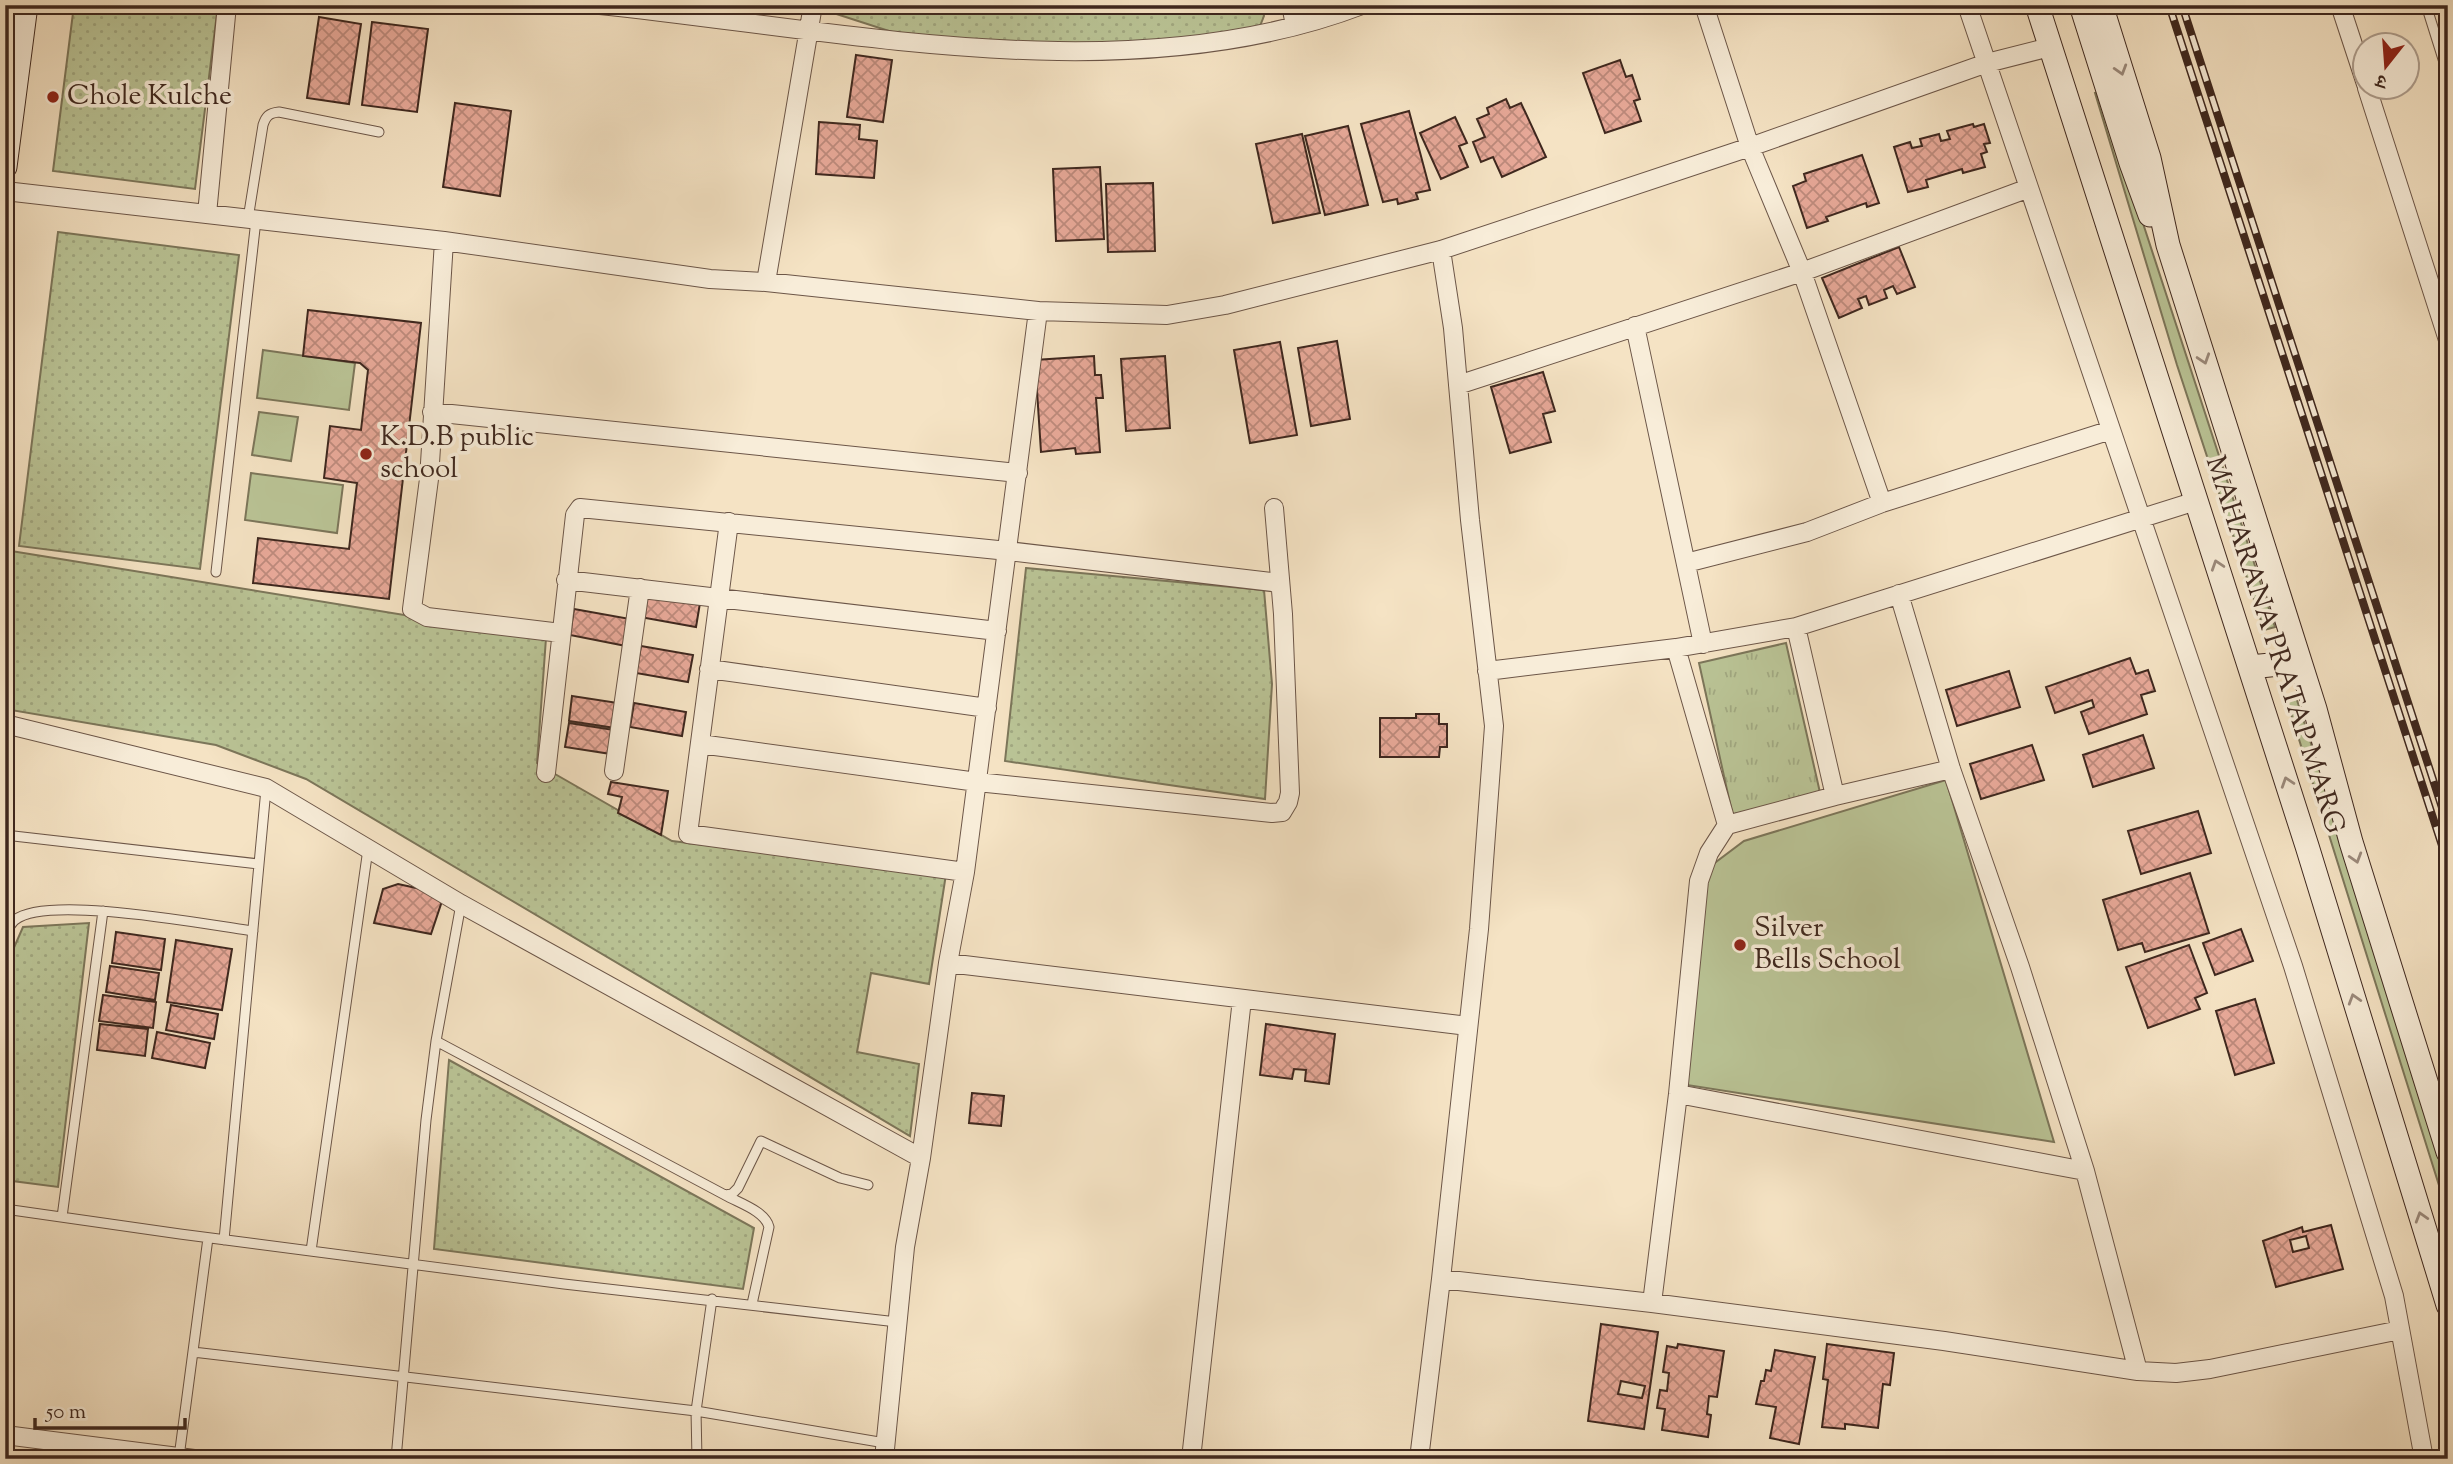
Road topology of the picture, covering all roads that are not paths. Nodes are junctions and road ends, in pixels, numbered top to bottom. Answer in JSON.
{"nodes":[{"id":1,"x":26,"y":5,"type":"edge"},
{"id":2,"x":226,"y":5,"type":"edge"},
{"id":3,"x":600,"y":5,"type":"edge"},
{"id":4,"x":813,"y":5,"type":"edge"},
{"id":5,"x":1291,"y":5,"type":"edge"},
{"id":6,"x":1362,"y":5,"type":"edge"},
{"id":7,"x":1704,"y":5,"type":"edge"},
{"id":8,"x":1967,"y":5,"type":"edge"},
{"id":9,"x":2036,"y":5,"type":"edge"},
{"id":10,"x":2081,"y":5,"type":"edge"},
{"id":11,"x":2101,"y":5,"type":"edge"},
{"id":12,"x":2340,"y":5,"type":"edge"},
{"id":13,"x":2426,"y":5,"type":"edge"},
{"id":14,"x":653,"y":8,"type":"edge"},
{"id":15,"x":1295,"y":25,"type":"junction"},
{"id":16,"x":809,"y":31,"type":"junction"},
{"id":17,"x":2352,"y":42,"type":"edge"},
{"id":18,"x":2050,"y":47,"type":"junction"},
{"id":19,"x":1987,"y":63,"type":"junction"},
{"id":20,"x":2448,"y":75,"type":"edge"},
{"id":21,"x":2371,"y":102,"type":"edge"},
{"id":22,"x":379,"y":132,"type":"dead end"},
{"id":23,"x":1750,"y":147,"type":"junction"},
{"id":24,"x":5,"y":167,"type":"edge"},
{"id":25,"x":2029,"y":188,"type":"junction"},
{"id":26,"x":5,"y":191,"type":"edge"},
{"id":27,"x":207,"y":215,"type":"junction"},
{"id":28,"x":252,"y":220,"type":"junction"},
{"id":29,"x":444,"y":241,"type":"junction"},
{"id":30,"x":1440,"y":250,"type":"junction"},
{"id":31,"x":1802,"y":272,"type":"junction"},
{"id":32,"x":766,"y":282,"type":"junction"},
{"id":33,"x":1038,"y":311,"type":"junction"},
{"id":34,"x":2190,"y":316,"type":"junction"},
{"id":35,"x":1635,"y":326,"type":"junction"},
{"id":36,"x":2448,"y":340,"type":"edge"},
{"id":37,"x":1458,"y":385,"type":"junction"},
{"id":38,"x":432,"y":412,"type":"junction"},
{"id":39,"x":2111,"y":430,"type":"junction"},
{"id":40,"x":1018,"y":473,"type":"junction"},
{"id":41,"x":2196,"y":501,"type":"junction"},
{"id":42,"x":1882,"y":503,"type":"junction"},
{"id":43,"x":1274,"y":508,"type":"dead end"},
{"id":44,"x":2141,"y":520,"type":"junction"},
{"id":45,"x":729,"y":522,"type":"junction"},
{"id":46,"x":1008,"y":551,"type":"junction"},
{"id":47,"x":1686,"y":563,"type":"junction"},
{"id":48,"x":216,"y":572,"type":"dead end"},
{"id":49,"x":566,"y":580,"type":"junction"},
{"id":50,"x":1280,"y":583,"type":"junction"},
{"id":51,"x":640,"y":588,"type":"junction"},
{"id":52,"x":1899,"y":594,"type":"junction"},
{"id":53,"x":719,"y":596,"type":"junction"},
{"id":54,"x":1796,"y":626,"type":"junction"},
{"id":55,"x":997,"y":631,"type":"junction"},
{"id":56,"x":561,"y":633,"type":"junction"},
{"id":57,"x":1703,"y":644,"type":"junction"},
{"id":58,"x":1676,"y":648,"type":"junction"},
{"id":59,"x":2300,"y":662,"type":"junction"},
{"id":60,"x":2249,"y":667,"type":"junction"},
{"id":61,"x":709,"y":669,"type":"junction"},
{"id":62,"x":1488,"y":671,"type":"junction"},
{"id":63,"x":987,"y":708,"type":"junction"},
{"id":64,"x":5,"y":724,"type":"edge"},
{"id":65,"x":700,"y":744,"type":"junction"},
{"id":66,"x":1951,"y":769,"type":"junction"},
{"id":67,"x":614,"y":771,"type":"dead end"},
{"id":68,"x":546,"y":773,"type":"dead end"},
{"id":69,"x":977,"y":782,"type":"junction"},
{"id":70,"x":266,"y":788,"type":"junction"},
{"id":71,"x":1835,"y":796,"type":"junction"},
{"id":72,"x":1727,"y":825,"type":"junction"},
{"id":73,"x":5,"y":835,"type":"edge"},
{"id":74,"x":368,"y":849,"type":"junction"},
{"id":75,"x":259,"y":864,"type":"junction"},
{"id":76,"x":965,"y":872,"type":"junction"},
{"id":77,"x":461,"y":904,"type":"junction"},
{"id":78,"x":103,"y":911,"type":"junction"},
{"id":79,"x":253,"y":931,"type":"junction"},
{"id":80,"x":5,"y":933,"type":"edge"},
{"id":81,"x":948,"y":963,"type":"junction"},
{"id":82,"x":1242,"y":999,"type":"junction"},
{"id":83,"x":1468,"y":1026,"type":"junction"},
{"id":84,"x":436,"y":1041,"type":"junction"},
{"id":85,"x":1678,"y":1094,"type":"junction"},
{"id":86,"x":2448,"y":1152,"type":"edge"},
{"id":87,"x":922,"y":1158,"type":"junction"},
{"id":88,"x":2085,"y":1171,"type":"junction"},
{"id":89,"x":868,"y":1185,"type":"dead end"},
{"id":90,"x":725,"y":1195,"type":"junction"},
{"id":91,"x":5,"y":1209,"type":"edge"},
{"id":92,"x":62,"y":1217,"type":"junction"},
{"id":93,"x":208,"y":1238,"type":"junction"},
{"id":94,"x":224,"y":1240,"type":"junction"},
{"id":95,"x":311,"y":1251,"type":"junction"},
{"id":96,"x":415,"y":1265,"type":"junction"},
{"id":97,"x":1441,"y":1279,"type":"junction"},
{"id":98,"x":712,"y":1299,"type":"junction"},
{"id":99,"x":1652,"y":1303,"type":"junction"},
{"id":100,"x":752,"y":1304,"type":"junction"},
{"id":101,"x":2448,"y":1306,"type":"edge"},
{"id":102,"x":897,"y":1322,"type":"junction"},
{"id":103,"x":2400,"y":1330,"type":"junction"},
{"id":104,"x":193,"y":1352,"type":"junction"},
{"id":105,"x":2138,"y":1371,"type":"junction"},
{"id":106,"x":404,"y":1376,"type":"junction"},
{"id":107,"x":696,"y":1412,"type":"junction"},
{"id":108,"x":5,"y":1435,"type":"edge"},
{"id":109,"x":885,"y":1451,"type":"edge"},
{"id":110,"x":187,"y":1458,"type":"edge"},
{"id":111,"x":396,"y":1459,"type":"edge"},
{"id":112,"x":697,"y":1459,"type":"edge"},
{"id":113,"x":1191,"y":1459,"type":"edge"},
{"id":114,"x":1419,"y":1459,"type":"edge"},
{"id":115,"x":2424,"y":1459,"type":"edge"}],
"edges":[{"from":1,"to":24,"type":"main road"},
{"from":2,"to":27,"type":"street"},
{"from":3,"to":14,"type":"street"},
{"from":4,"to":16,"type":"street"},
{"from":5,"to":15,"type":"street"},
{"from":6,"to":15,"type":"street"},
{"from":7,"to":23,"type":"street"},
{"from":8,"to":19,"type":"street"},
{"from":9,"to":18,"type":"main road","name":"MAHARANA PRATAP MARG"},
{"from":10,"to":34,"type":"main road"},
{"from":11,"to":34,"type":"main road","name":"MAHARANA PRATAP MARG","one_way":true},
{"from":12,"to":17,"type":"street"},
{"from":13,"to":20,"type":"lane"},
{"from":14,"to":16,"type":"street"},
{"from":15,"to":16,"type":"street"},
{"from":16,"to":32,"type":"street"},
{"from":18,"to":19,"type":"street"},
{"from":18,"to":41,"type":"main road","name":"MAHARANA PRATAP MARG"},
{"from":19,"to":23,"type":"street"},
{"from":19,"to":25,"type":"street"},
{"from":21,"to":36,"type":"street"},
{"from":22,"to":28,"type":"lane"},
{"from":23,"to":30,"type":"street"},
{"from":23,"to":31,"type":"street"},
{"from":25,"to":31,"type":"street"},
{"from":25,"to":39,"type":"street"},
{"from":26,"to":27,"type":"street"},
{"from":27,"to":28,"type":"street"},
{"from":28,"to":29,"type":"street"},
{"from":28,"to":48,"type":"lane"},
{"from":29,"to":32,"type":"street"},
{"from":29,"to":38,"type":"street"},
{"from":30,"to":33,"type":"street"},
{"from":30,"to":37,"type":"street"},
{"from":31,"to":35,"type":"street"},
{"from":31,"to":42,"type":"street"},
{"from":32,"to":33,"type":"street"},
{"from":33,"to":40,"type":"street"},
{"from":34,"to":59,"type":"main road","name":"MAHARANA PRATAP MARG","one_way":true},
{"from":35,"to":37,"type":"street"},
{"from":35,"to":47,"type":"street"},
{"from":37,"to":62,"type":"street"},
{"from":38,"to":40,"type":"street"},
{"from":38,"to":56,"type":"street"},
{"from":39,"to":42,"type":"street"},
{"from":39,"to":44,"type":"street"},
{"from":40,"to":46,"type":"street"},
{"from":41,"to":44,"type":"street"},
{"from":60,"to":41,"type":"main road","name":"MAHARANA PRATAP MARG","one_way":true},
{"from":42,"to":47,"type":"street"},
{"from":43,"to":50,"type":"street"},
{"from":44,"to":52,"type":"street"},
{"from":44,"to":103,"type":"street"},
{"from":45,"to":46,"type":"street"},
{"from":45,"to":49,"type":"street"},
{"from":45,"to":53,"type":"street"},
{"from":46,"to":50,"type":"street"},
{"from":46,"to":55,"type":"street"},
{"from":47,"to":57,"type":"street"},
{"from":49,"to":51,"type":"street"},
{"from":49,"to":56,"type":"street"},
{"from":50,"to":69,"type":"street"},
{"from":51,"to":53,"type":"street"},
{"from":51,"to":67,"type":"street"},
{"from":52,"to":54,"type":"street"},
{"from":52,"to":66,"type":"street"},
{"from":53,"to":55,"type":"street"},
{"from":53,"to":61,"type":"street"},
{"from":54,"to":57,"type":"street"},
{"from":54,"to":71,"type":"street"},
{"from":55,"to":63,"type":"street"},
{"from":56,"to":68,"type":"street"},
{"from":57,"to":58,"type":"street"},
{"from":58,"to":62,"type":"street"},
{"from":58,"to":72,"type":"street"},
{"from":59,"to":60,"type":"main road"},
{"from":59,"to":86,"type":"main road","name":"MAHARANA PRATAP MARG","one_way":true},
{"from":101,"to":60,"type":"main road","name":"MAHARANA PRATAP MARG","one_way":true},
{"from":61,"to":63,"type":"street"},
{"from":61,"to":65,"type":"street"},
{"from":62,"to":83,"type":"street"},
{"from":63,"to":69,"type":"street"},
{"from":64,"to":70,"type":"street"},
{"from":65,"to":69,"type":"street"},
{"from":65,"to":76,"type":"street"},
{"from":66,"to":71,"type":"street"},
{"from":66,"to":88,"type":"street"},
{"from":69,"to":76,"type":"street"},
{"from":70,"to":74,"type":"street"},
{"from":70,"to":75,"type":"lane"},
{"from":71,"to":72,"type":"street"},
{"from":72,"to":85,"type":"street"},
{"from":73,"to":75,"type":"lane"},
{"from":74,"to":77,"type":"street"},
{"from":74,"to":95,"type":"lane"},
{"from":75,"to":79,"type":"lane"},
{"from":76,"to":81,"type":"street"},
{"from":77,"to":84,"type":"lane"},
{"from":77,"to":87,"type":"street"},
{"from":78,"to":79,"type":"lane"},
{"from":78,"to":80,"type":"lane"},
{"from":78,"to":92,"type":"lane"},
{"from":79,"to":94,"type":"lane"},
{"from":81,"to":82,"type":"street"},
{"from":81,"to":87,"type":"street"},
{"from":82,"to":83,"type":"street"},
{"from":82,"to":113,"type":"street"},
{"from":83,"to":97,"type":"street"},
{"from":84,"to":90,"type":"lane"},
{"from":84,"to":96,"type":"lane"},
{"from":85,"to":88,"type":"street"},
{"from":85,"to":99,"type":"street"},
{"from":87,"to":102,"type":"street"},
{"from":88,"to":105,"type":"street"},
{"from":89,"to":90,"type":"lane"},
{"from":90,"to":100,"type":"lane"},
{"from":91,"to":92,"type":"lane"},
{"from":92,"to":93,"type":"lane"},
{"from":93,"to":94,"type":"lane"},
{"from":93,"to":104,"type":"lane"},
{"from":94,"to":95,"type":"lane"},
{"from":95,"to":96,"type":"lane"},
{"from":96,"to":98,"type":"lane"},
{"from":96,"to":106,"type":"lane"},
{"from":97,"to":99,"type":"street"},
{"from":97,"to":114,"type":"street"},
{"from":98,"to":100,"type":"lane"},
{"from":98,"to":107,"type":"lane"},
{"from":99,"to":105,"type":"street"},
{"from":100,"to":102,"type":"lane"},
{"from":102,"to":109,"type":"street"},
{"from":103,"to":105,"type":"street"},
{"from":103,"to":115,"type":"street"},
{"from":104,"to":106,"type":"lane"},
{"from":104,"to":110,"type":"lane"},
{"from":106,"to":107,"type":"lane"},
{"from":106,"to":111,"type":"lane"},
{"from":107,"to":109,"type":"lane"},
{"from":107,"to":112,"type":"lane"},
{"from":108,"to":110,"type":"street"}]}
